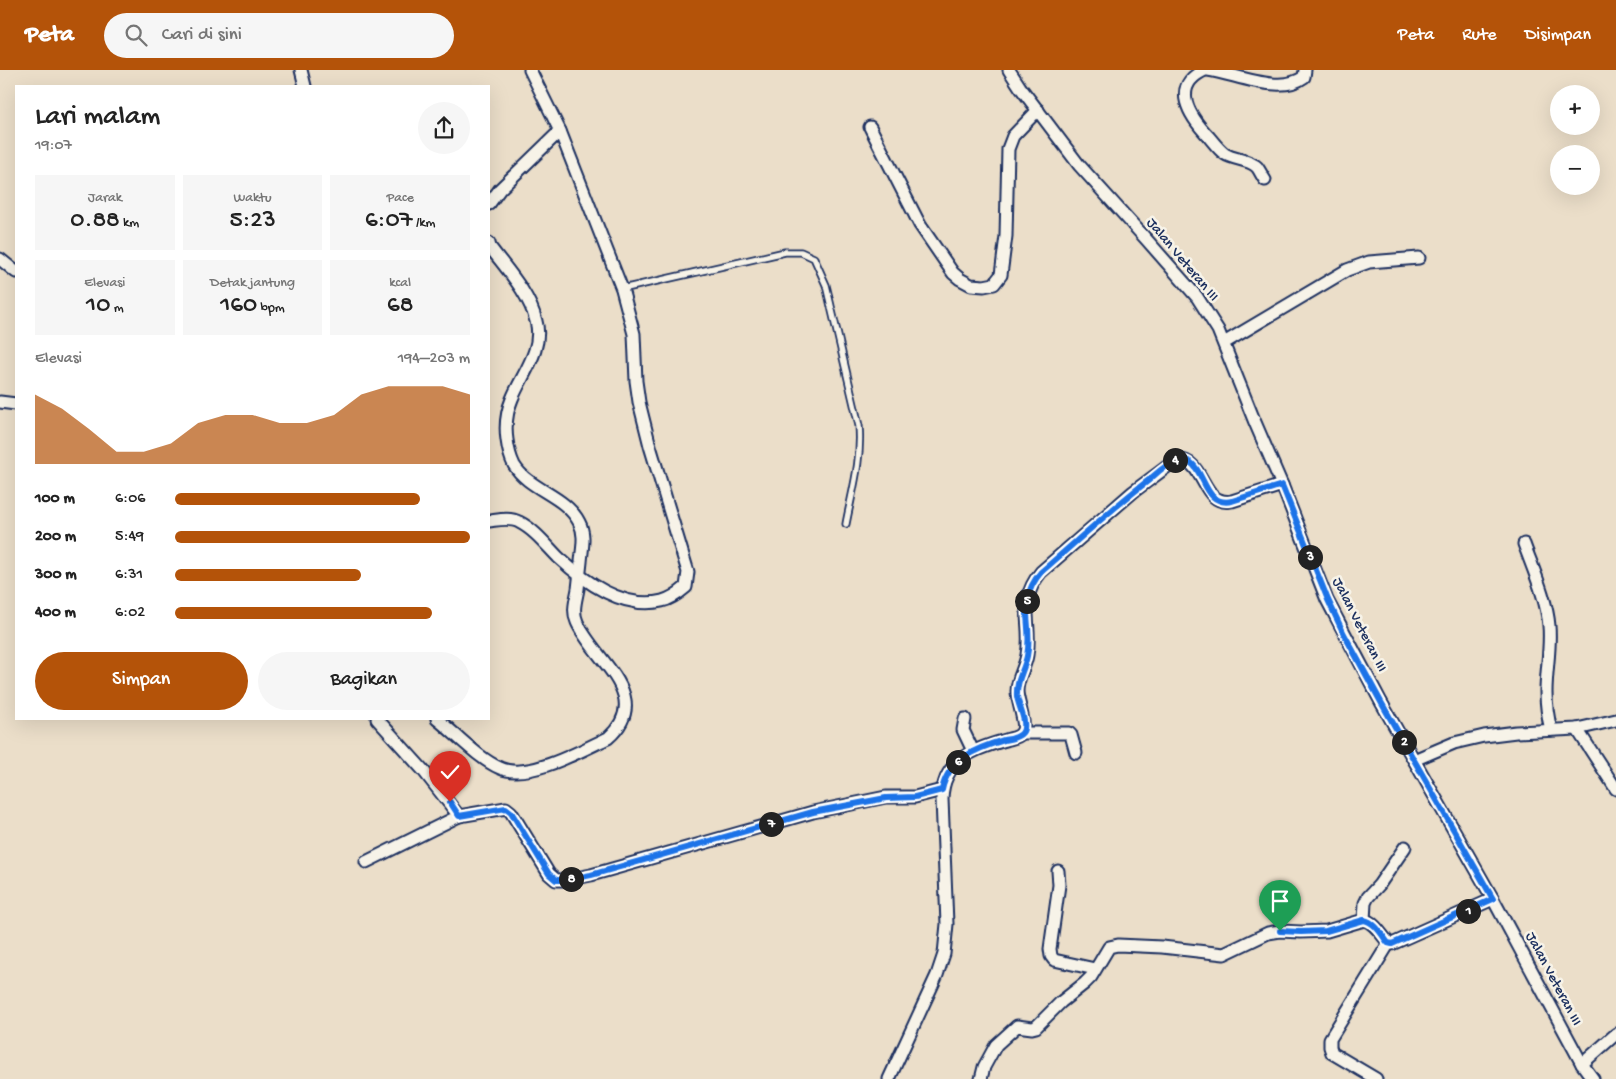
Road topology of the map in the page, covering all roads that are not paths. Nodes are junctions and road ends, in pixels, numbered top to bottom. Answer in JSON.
{"nodes":[{"id":1,"x":301,"y":70,"type":"edge"},
{"id":2,"x":530,"y":70,"type":"edge"},
{"id":3,"x":1009,"y":70,"type":"edge"},
{"id":4,"x":1207,"y":70,"type":"edge"},
{"id":5,"x":1305,"y":70,"type":"edge"},
{"id":6,"x":305,"y":85,"type":"edge"},
{"id":7,"x":1038,"y":110,"type":"junction"},
{"id":8,"x":870,"y":127,"type":"dead end"},
{"id":9,"x":560,"y":131,"type":"junction"},
{"id":10,"x":1265,"y":180,"type":"dead end"},
{"id":11,"x":490,"y":203,"type":"edge"},
{"id":12,"x":490,"y":248,"type":"edge"},
{"id":13,"x":1419,"y":258,"type":"dead end"},
{"id":14,"x":0,"y":259,"type":"edge"},
{"id":15,"x":15,"y":271,"type":"edge"},
{"id":16,"x":622,"y":289,"type":"junction"},
{"id":17,"x":1224,"y":344,"type":"junction"},
{"id":18,"x":0,"y":402,"type":"edge"},
{"id":19,"x":15,"y":404,"type":"edge"},
{"id":20,"x":1282,"y":485,"type":"junction"},
{"id":21,"x":490,"y":522,"type":"edge"},
{"id":22,"x":846,"y":524,"type":"dead end"},
{"id":23,"x":1524,"y":544,"type":"dead end"},
{"id":24,"x":580,"y":576,"type":"junction"},
{"id":25,"x":964,"y":719,"type":"dead end"},
{"id":26,"x":378,"y":720,"type":"edge"},
{"id":27,"x":439,"y":720,"type":"edge"},
{"id":28,"x":1616,"y":720,"type":"edge"},
{"id":29,"x":1577,"y":729,"type":"junction"},
{"id":30,"x":1551,"y":730,"type":"junction"},
{"id":31,"x":1022,"y":733,"type":"junction"},
{"id":32,"x":972,"y":751,"type":"junction"},
{"id":33,"x":1076,"y":753,"type":"dead end"},
{"id":34,"x":1414,"y":760,"type":"junction"},
{"id":35,"x":1616,"y":789,"type":"edge"},
{"id":36,"x":942,"y":790,"type":"junction"},
{"id":37,"x":459,"y":816,"type":"junction"},
{"id":38,"x":1405,"y":847,"type":"dead end"},
{"id":39,"x":366,"y":862,"type":"dead end"},
{"id":40,"x":1058,"y":871,"type":"dead end"},
{"id":41,"x":1493,"y":899,"type":"junction"},
{"id":42,"x":1364,"y":920,"type":"junction"},
{"id":43,"x":1388,"y":943,"type":"junction"},
{"id":44,"x":1095,"y":969,"type":"junction"},
{"id":45,"x":1616,"y":1034,"type":"edge"},
{"id":46,"x":1582,"y":1064,"type":"junction"},
{"id":47,"x":889,"y":1079,"type":"edge"},
{"id":48,"x":981,"y":1079,"type":"edge"},
{"id":49,"x":1376,"y":1079,"type":"edge"},
{"id":50,"x":1592,"y":1079,"type":"edge"}],
"edges":[{"from":1,"to":6,"type":"street"},
{"from":2,"to":9,"type":"street"},
{"from":3,"to":7,"type":"street","name":"Jalan Veteran III"},
{"from":4,"to":5,"type":"street"},
{"from":4,"to":10,"type":"street"},
{"from":7,"to":8,"type":"street"},
{"from":7,"to":17,"type":"street","name":"Jalan Veteran III"},
{"from":9,"to":11,"type":"street"},
{"from":9,"to":16,"type":"street"},
{"from":12,"to":24,"type":"street"},
{"from":13,"to":17,"type":"street"},
{"from":14,"to":15,"type":"street"},
{"from":16,"to":22,"type":"lane"},
{"from":16,"to":24,"type":"street"},
{"from":17,"to":20,"type":"street","name":"Jalan Veteran III"},
{"from":18,"to":19,"type":"street"},
{"from":20,"to":31,"type":"street"},
{"from":20,"to":34,"type":"street","name":"Jalan Veteran III"},
{"from":21,"to":24,"type":"street"},
{"from":23,"to":30,"type":"street"},
{"from":24,"to":27,"type":"street"},
{"from":25,"to":32,"type":"street"},
{"from":26,"to":37,"type":"street"},
{"from":28,"to":29,"type":"street"},
{"from":29,"to":30,"type":"street"},
{"from":29,"to":35,"type":"street"},
{"from":30,"to":34,"type":"street"},
{"from":31,"to":32,"type":"street"},
{"from":31,"to":33,"type":"street"},
{"from":32,"to":36,"type":"street"},
{"from":34,"to":41,"type":"street","name":"Jalan Veteran III"},
{"from":36,"to":37,"type":"street"},
{"from":36,"to":47,"type":"street"},
{"from":37,"to":39,"type":"street"},
{"from":38,"to":42,"type":"street"},
{"from":40,"to":44,"type":"street"},
{"from":41,"to":43,"type":"street"},
{"from":41,"to":46,"type":"street","name":"Jalan Veteran III"},
{"from":42,"to":43,"type":"street"},
{"from":42,"to":44,"type":"street"},
{"from":43,"to":49,"type":"street"},
{"from":44,"to":48,"type":"street"},
{"from":45,"to":46,"type":"street"},
{"from":46,"to":50,"type":"street","name":"Jalan Veteran III"}]}
